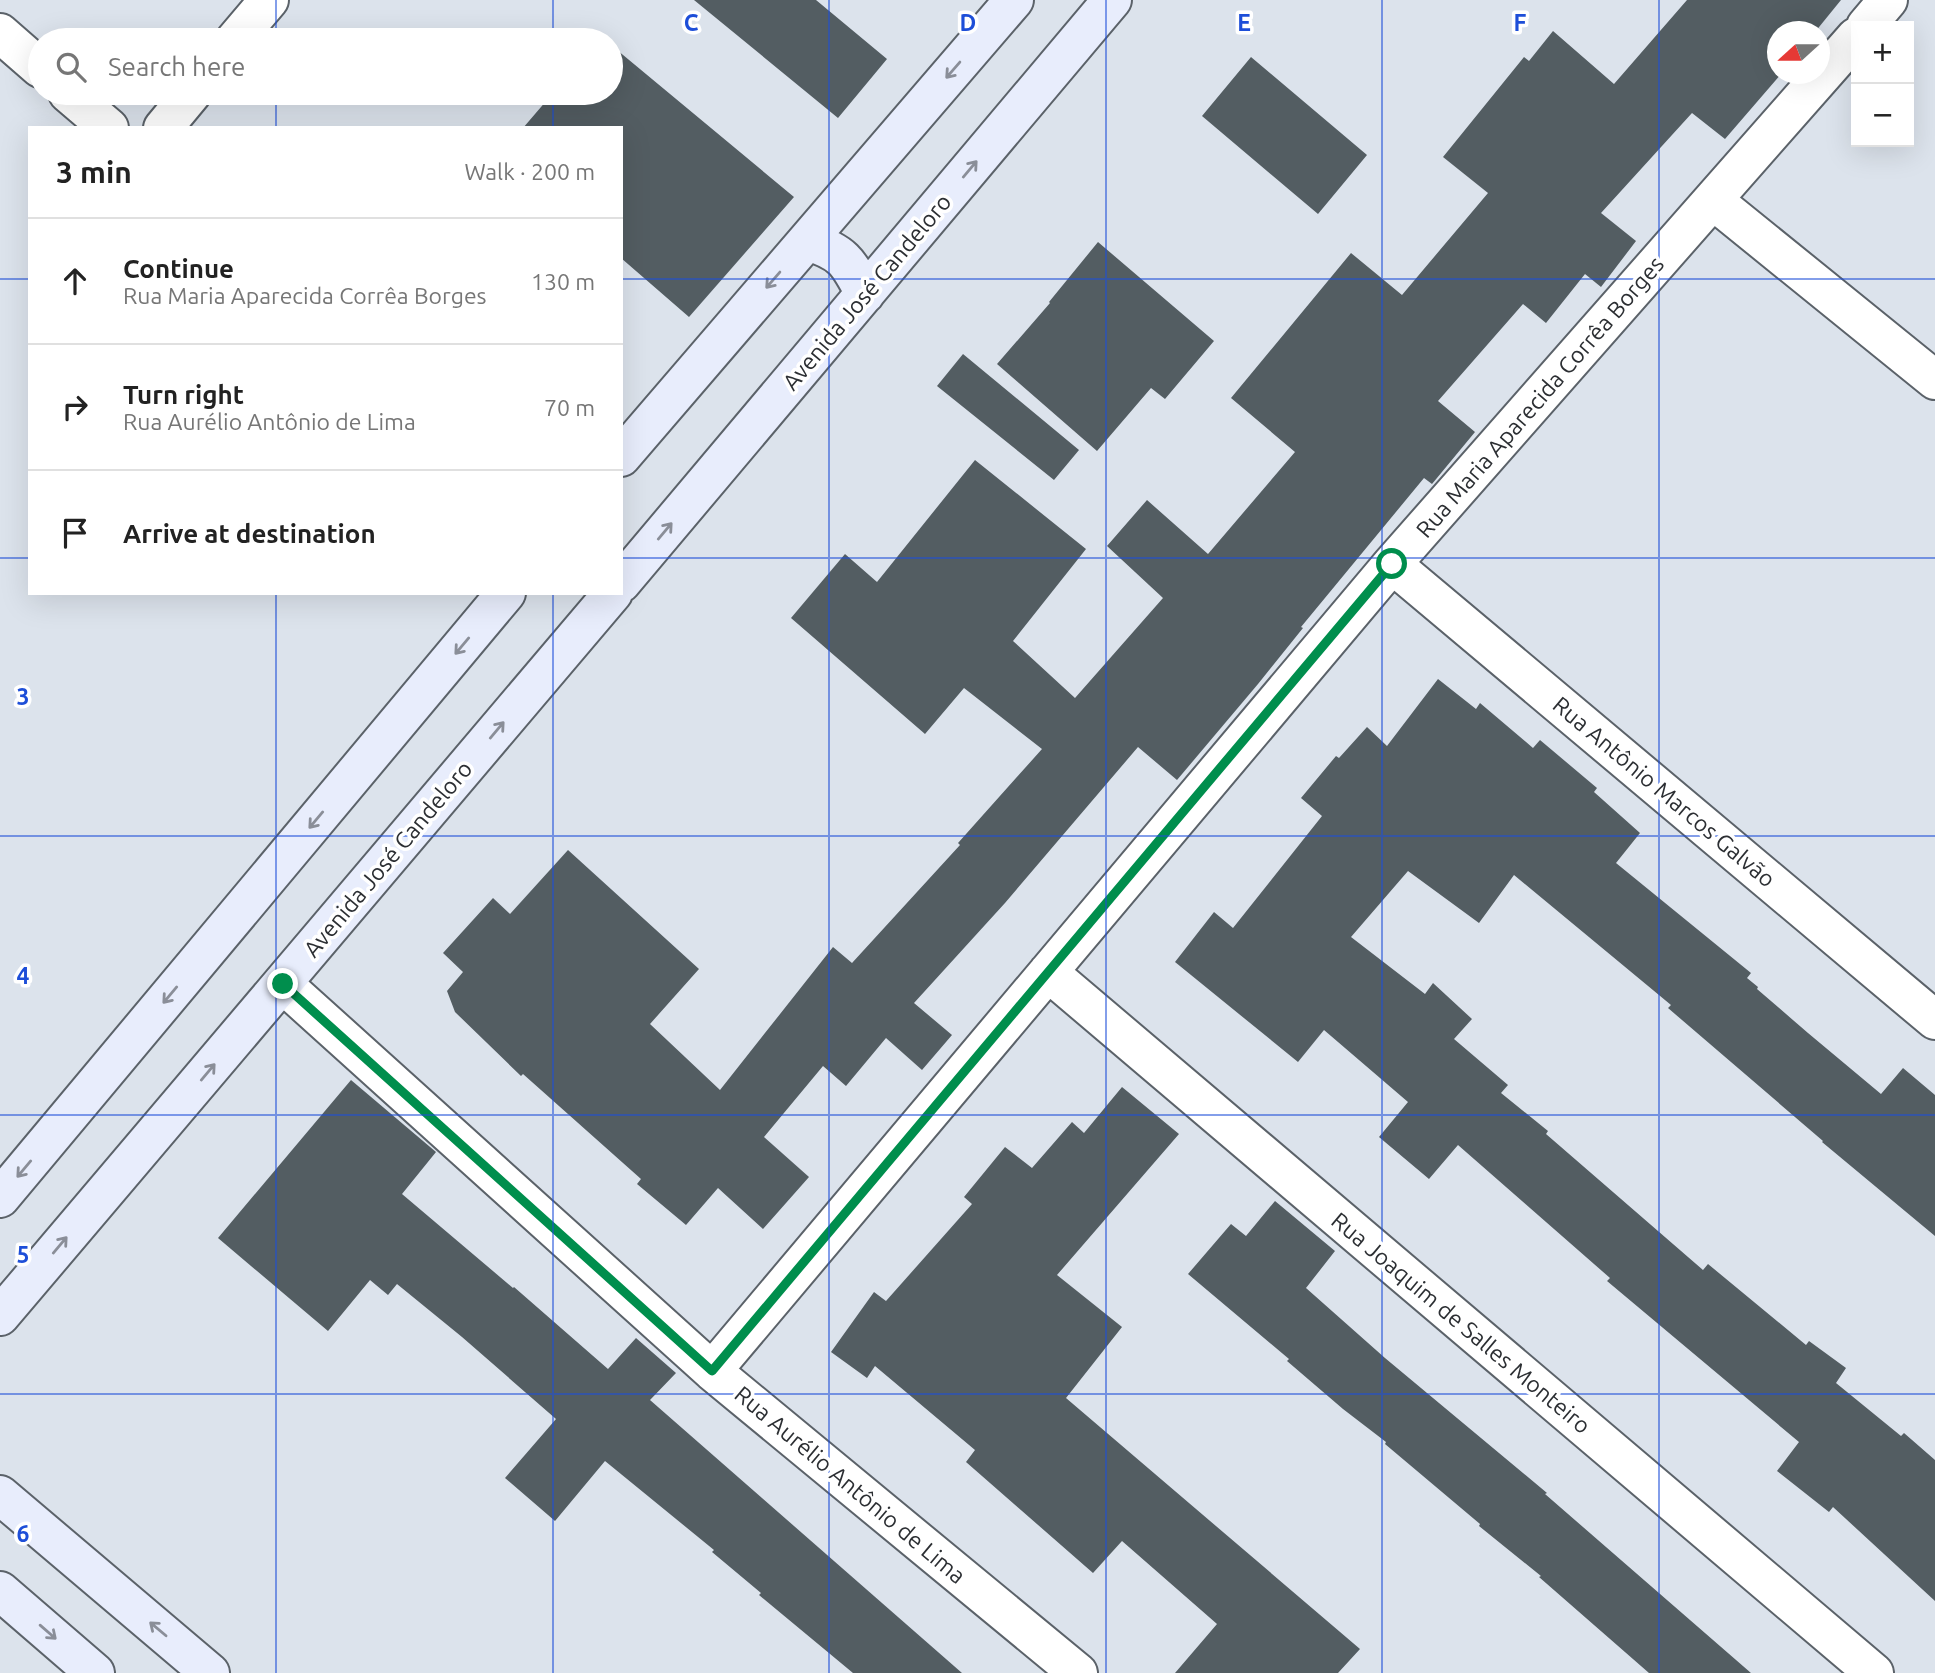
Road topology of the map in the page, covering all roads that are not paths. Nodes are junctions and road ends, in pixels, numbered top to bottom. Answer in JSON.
{"nodes":[{"id":1,"x":269,"y":0,"type":"edge"},
{"id":2,"x":1014,"y":0,"type":"edge"},
{"id":3,"x":1112,"y":0,"type":"edge"},
{"id":4,"x":1888,"y":0,"type":"edge"},
{"id":5,"x":1870,"y":21,"type":"edge"},
{"id":6,"x":245,"y":28,"type":"edge"},
{"id":7,"x":0,"y":33,"type":"edge"},
{"id":8,"x":1851,"y":43,"type":"edge"},
{"id":9,"x":28,"y":58,"type":"edge"},
{"id":10,"x":82,"y":105,"type":"edge"},
{"id":11,"x":182,"y":105,"type":"edge"},
{"id":12,"x":106,"y":126,"type":"edge"},
{"id":13,"x":165,"y":126,"type":"edge"},
{"id":14,"x":1714,"y":201,"type":"junction"},
{"id":15,"x":807,"y":241,"type":"junction"},
{"id":16,"x":865,"y":293,"type":"junction"},
{"id":17,"x":1935,"y":380,"type":"edge"},
{"id":18,"x":623,"y":455,"type":"edge"},
{"id":19,"x":1392,"y":564,"type":"junction"},
{"id":20,"x":623,"y":581,"type":"edge"},
{"id":21,"x":504,"y":595,"type":"edge"},
{"id":22,"x":610,"y":595,"type":"edge"},
{"id":23,"x":1048,"y":972,"type":"junction"},
{"id":24,"x":283,"y":984,"type":"junction"},
{"id":25,"x":1935,"y":1020,"type":"edge"},
{"id":26,"x":0,"y":1198,"type":"edge"},
{"id":27,"x":0,"y":1316,"type":"edge"},
{"id":28,"x":712,"y":1371,"type":"junction"},
{"id":29,"x":0,"y":1495,"type":"edge"},
{"id":30,"x":0,"y":1591,"type":"edge"},
{"id":31,"x":95,"y":1673,"type":"edge"},
{"id":32,"x":210,"y":1673,"type":"edge"},
{"id":33,"x":1078,"y":1673,"type":"edge"},
{"id":34,"x":1874,"y":1673,"type":"edge"}],
"edges":[{"from":1,"to":6,"type":"street"},
{"from":2,"to":15,"type":"street","one_way":true},
{"from":16,"to":3,"type":"street","name":"Avenida José Candeloro","one_way":true},
{"from":4,"to":5,"type":"street"},
{"from":7,"to":9,"type":"street"},
{"from":8,"to":14,"type":"street","name":"Rua Maria Aparecida Corrêa Borges"},
{"from":10,"to":12,"type":"street"},
{"from":11,"to":13,"type":"street"},
{"from":14,"to":17,"type":"street"},
{"from":14,"to":19,"type":"street","name":"Rua Maria Aparecida Corrêa Borges"},
{"from":15,"to":16,"type":"street"},
{"from":15,"to":18,"type":"street","one_way":true},
{"from":20,"to":16,"type":"street","name":"Avenida José Candeloro","one_way":true},
{"from":19,"to":23,"type":"street","name":"Rua Maria Aparecida Corrêa Borges"},
{"from":19,"to":25,"type":"street","name":"Rua Antônio Marcos Galvão"},
{"from":21,"to":26,"type":"street","one_way":true},
{"from":24,"to":22,"type":"street","name":"Avenida José Candeloro","one_way":true},
{"from":23,"to":28,"type":"street","name":"Rua Maria Aparecida Corrêa Borges"},
{"from":23,"to":34,"type":"street","name":"Rua Joaquim de Salles Monteiro"},
{"from":27,"to":24,"type":"street","name":"Avenida José Candeloro","one_way":true},
{"from":24,"to":28,"type":"street","name":"Rua Aurélio Antônio de Lima"},
{"from":28,"to":33,"type":"street","name":"Rua Aurélio Antônio de Lima"},
{"from":32,"to":29,"type":"street","one_way":true},
{"from":30,"to":31,"type":"street","one_way":true}]}
